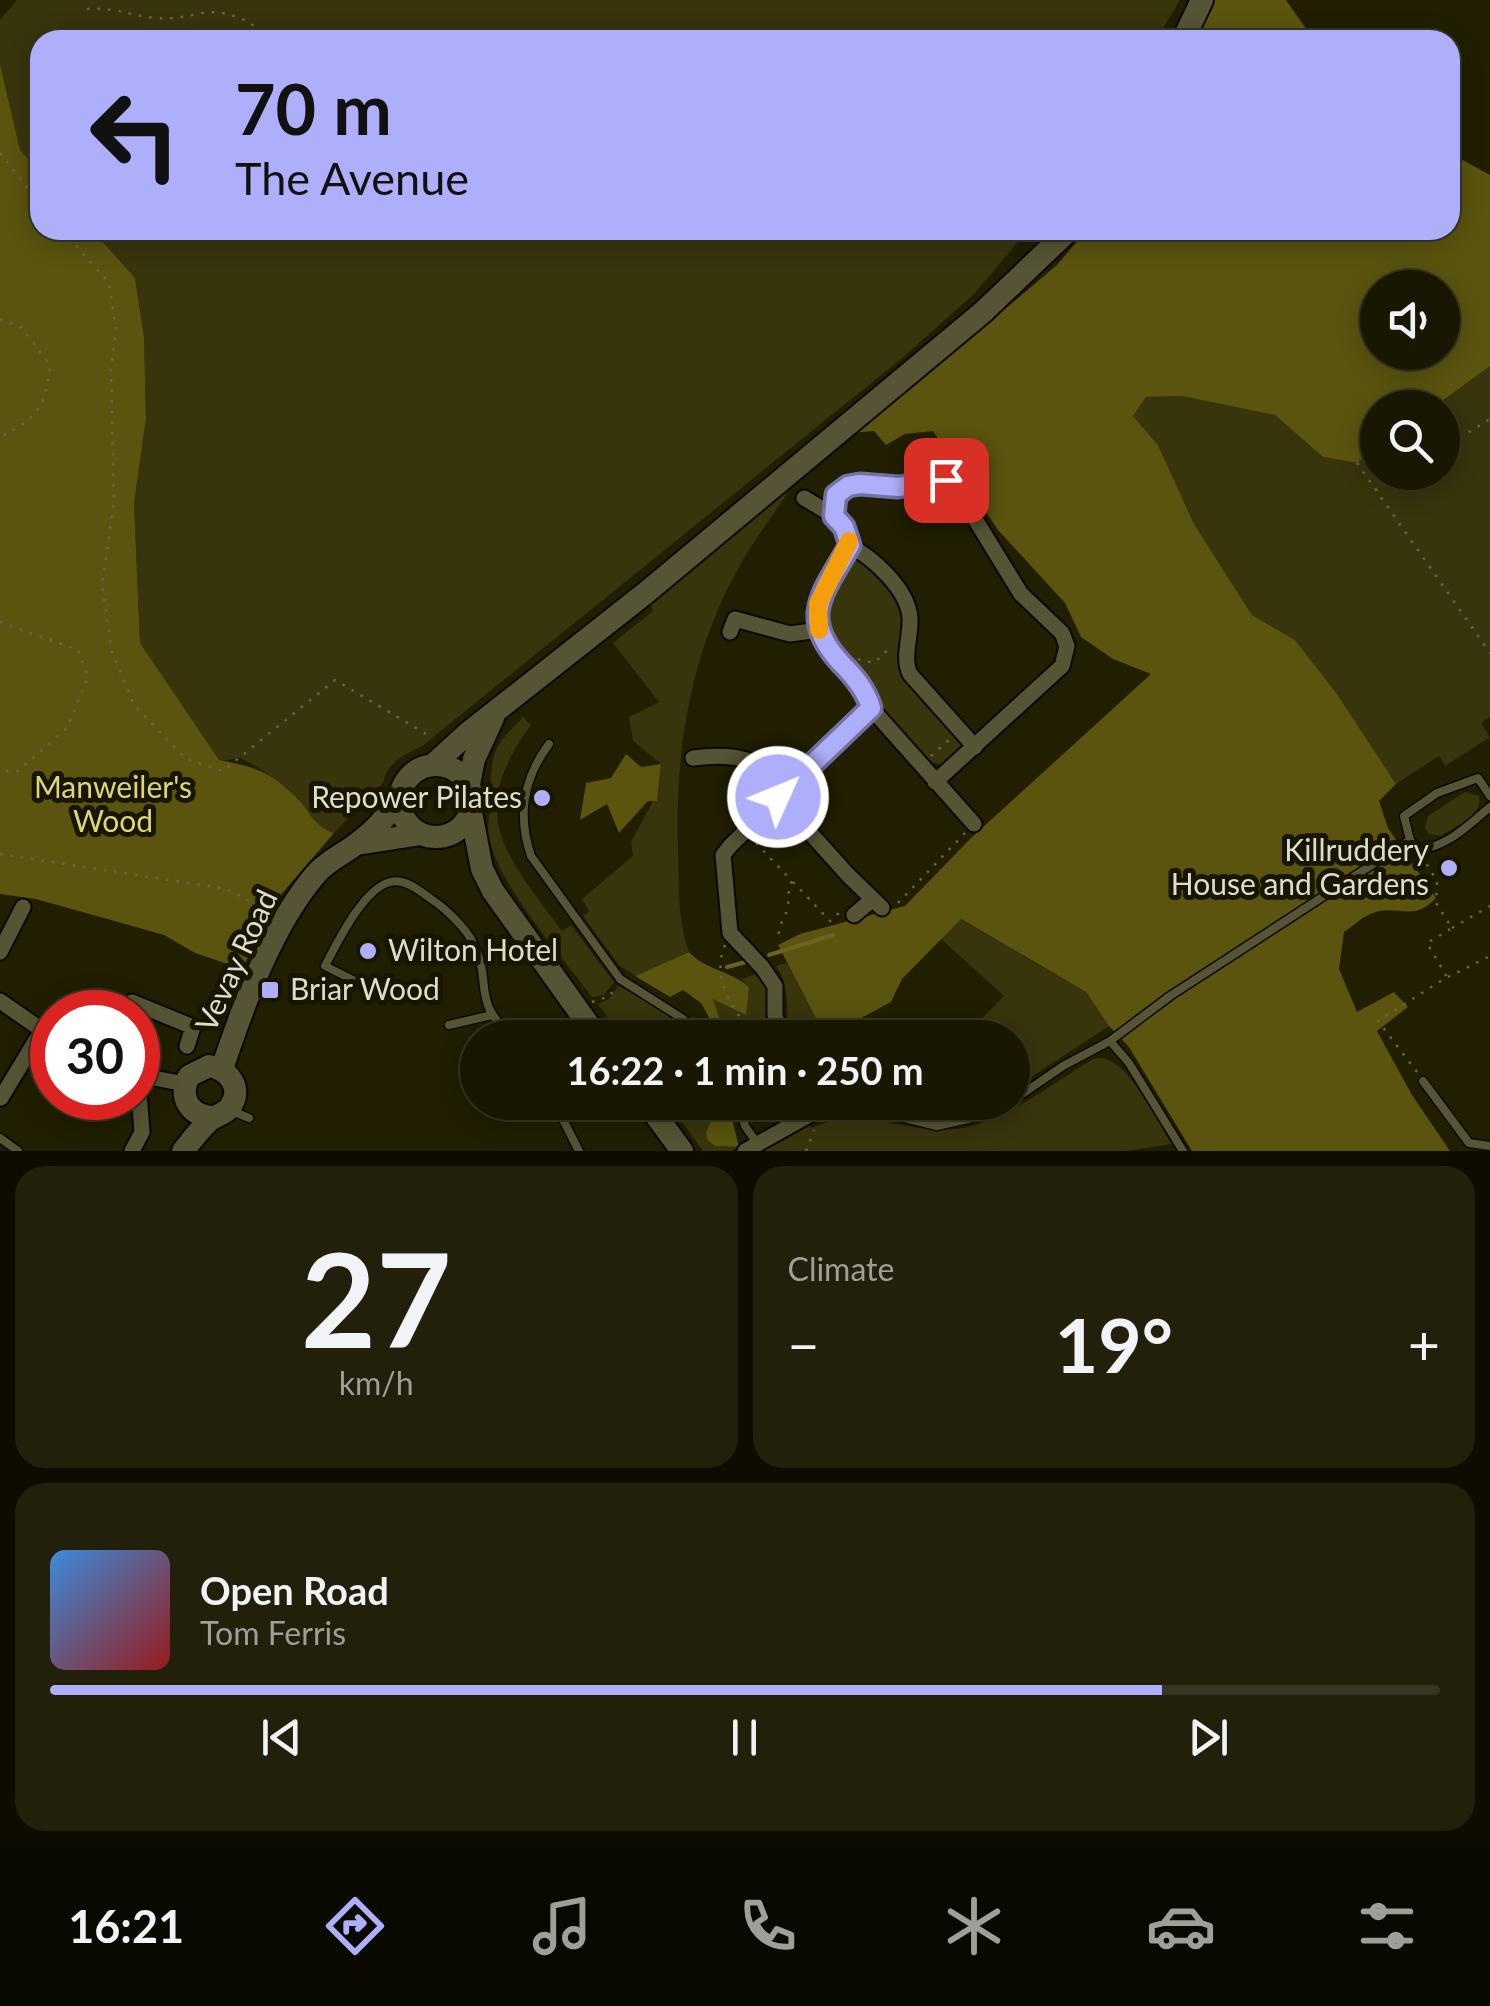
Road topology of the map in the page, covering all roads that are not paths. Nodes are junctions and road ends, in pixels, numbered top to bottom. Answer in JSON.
{"nodes":[{"id":1,"x":1202,"y":0,"type":"edge"},
{"id":2,"x":1188,"y":30,"type":"edge"},
{"id":3,"x":1058,"y":240,"type":"edge"},
{"id":4,"x":804,"y":498,"type":"dead end"},
{"id":5,"x":834,"y":516,"type":"junction"},
{"id":6,"x":850,"y":545,"type":"junction"},
{"id":7,"x":735,"y":619,"type":"dead end"},
{"id":8,"x":819,"y":630,"type":"junction"},
{"id":9,"x":870,"y":702,"type":"junction"},
{"id":10,"x":495,"y":715,"type":"junction"},
{"id":11,"x":549,"y":744,"type":"dead end"},
{"id":12,"x":975,"y":748,"type":"junction"},
{"id":13,"x":443,"y":756,"type":"junction"},
{"id":14,"x":693,"y":758,"type":"dead end"},
{"id":15,"x":935,"y":782,"type":"junction"},
{"id":16,"x":469,"y":785,"type":"junction"},
{"id":17,"x":782,"y":793,"type":"junction"},
{"id":18,"x":1490,"y":796,"type":"edge"},
{"id":19,"x":400,"y":797,"type":"junction"},
{"id":20,"x":1490,"y":807,"type":"edge"},
{"id":21,"x":471,"y":812,"type":"junction"},
{"id":22,"x":974,"y":824,"type":"road end"},
{"id":23,"x":432,"y":835,"type":"junction"},
{"id":24,"x":1410,"y":840,"type":"junction"},
{"id":25,"x":357,"y":844,"type":"junction"},
{"id":26,"x":482,"y":869,"type":"junction"},
{"id":27,"x":23,"y":908,"type":"dead end"},
{"id":28,"x":848,"y":912,"type":"road end"},
{"id":29,"x":0,"y":952,"type":"edge"},
{"id":30,"x":362,"y":985,"type":"dead end"},
{"id":31,"x":0,"y":1001,"type":"edge"},
{"id":32,"x":160,"y":1013,"type":"edge"},
{"id":33,"x":492,"y":1015,"type":"junction"},
{"id":34,"x":497,"y":1020,"type":"edge"},
{"id":35,"x":582,"y":1020,"type":"edge"},
{"id":36,"x":684,"y":1020,"type":"edge"},
{"id":37,"x":777,"y":1020,"type":"edge"},
{"id":38,"x":30,"y":1021,"type":"edge"},
{"id":39,"x":450,"y":1025,"type":"dead end"},
{"id":40,"x":1110,"y":1041,"type":"junction"},
{"id":41,"x":187,"y":1046,"type":"dead end"},
{"id":42,"x":30,"y":1057,"type":"edge"},
{"id":43,"x":222,"y":1069,"type":"junction"},
{"id":44,"x":160,"y":1080,"type":"edge"},
{"id":45,"x":1424,"y":1081,"type":"road end"},
{"id":46,"x":185,"y":1084,"type":"junction"},
{"id":47,"x":1030,"y":1089,"type":"edge"},
{"id":48,"x":1,"y":1098,"type":"edge"},
{"id":49,"x":220,"y":1114,"type":"junction"},
{"id":50,"x":141,"y":1120,"type":"edge"},
{"id":51,"x":563,"y":1120,"type":"edge"},
{"id":52,"x":659,"y":1120,"type":"edge"},
{"id":53,"x":743,"y":1120,"type":"edge"},
{"id":54,"x":797,"y":1120,"type":"edge"},
{"id":55,"x":912,"y":1120,"type":"edge"},
{"id":56,"x":963,"y":1120,"type":"edge"},
{"id":57,"x":0,"y":1138,"type":"edge"},
{"id":58,"x":751,"y":1148,"type":"edge"},
{"id":59,"x":1489,"y":1148,"type":"edge"},
{"id":60,"x":18,"y":1151,"type":"edge"},
{"id":61,"x":132,"y":1151,"type":"edge"},
{"id":62,"x":181,"y":1151,"type":"edge"},
{"id":63,"x":579,"y":1151,"type":"edge"},
{"id":64,"x":682,"y":1151,"type":"edge"},
{"id":65,"x":1182,"y":1151,"type":"edge"}],
"edges":[{"from":1,"to":2,"type":"main road"},
{"from":3,"to":10,"type":"main road"},
{"from":4,"to":5,"type":"street"},
{"from":5,"to":6,"type":"street"},
{"from":5,"to":12,"type":"street"},
{"from":6,"to":8,"type":"street"},
{"from":6,"to":12,"type":"street"},
{"from":7,"to":8,"type":"street"},
{"from":8,"to":9,"type":"street"},
{"from":9,"to":15,"type":"street"},
{"from":9,"to":17,"type":"street"},
{"from":10,"to":13,"type":"main road"},
{"from":10,"to":16,"type":"main road"},
{"from":11,"to":36,"type":"lane"},
{"from":12,"to":15,"type":"street"},
{"from":13,"to":16,"type":"main road"},
{"from":13,"to":19,"type":"main road"},
{"from":14,"to":17,"type":"street"},
{"from":15,"to":22,"type":"street"},
{"from":16,"to":21,"type":"main road"},
{"from":17,"to":28,"type":"street"},
{"from":17,"to":37,"type":"street"},
{"from":18,"to":24,"type":"lane"},
{"from":19,"to":23,"type":"main road"},
{"from":19,"to":25,"type":"main road","name":"Vevay Road"},
{"from":20,"to":24,"type":"lane"},
{"from":21,"to":23,"type":"main road"},
{"from":21,"to":26,"type":"main road"},
{"from":23,"to":25,"type":"main road","name":"Vevay Road"},
{"from":23,"to":26,"type":"main road"},
{"from":24,"to":40,"type":"lane"},
{"from":25,"to":43,"type":"main road","name":"Vevay Road"},
{"from":26,"to":35,"type":"main road"},
{"from":27,"to":29,"type":"street"},
{"from":30,"to":33,"type":"lane"},
{"from":31,"to":38,"type":"street"},
{"from":32,"to":41,"type":"street"},
{"from":33,"to":34,"type":"lane"},
{"from":33,"to":39,"type":"lane"},
{"from":40,"to":47,"type":"lane"},
{"from":40,"to":65,"type":"lane"},
{"from":42,"to":48,"type":"street"},
{"from":43,"to":46,"type":"main road","name":"Vevay Road"},
{"from":43,"to":49,"type":"main road","name":"Vevay Road"},
{"from":44,"to":46,"type":"street"},
{"from":45,"to":59,"type":"lane"},
{"from":46,"to":49,"type":"main road"},
{"from":49,"to":62,"type":"main road"},
{"from":50,"to":61,"type":"street"},
{"from":51,"to":63,"type":"lane"},
{"from":52,"to":64,"type":"main road"},
{"from":53,"to":58,"type":"lane"},
{"from":54,"to":58,"type":"street"},
{"from":55,"to":56,"type":"lane"},
{"from":57,"to":60,"type":"lane"}]}
